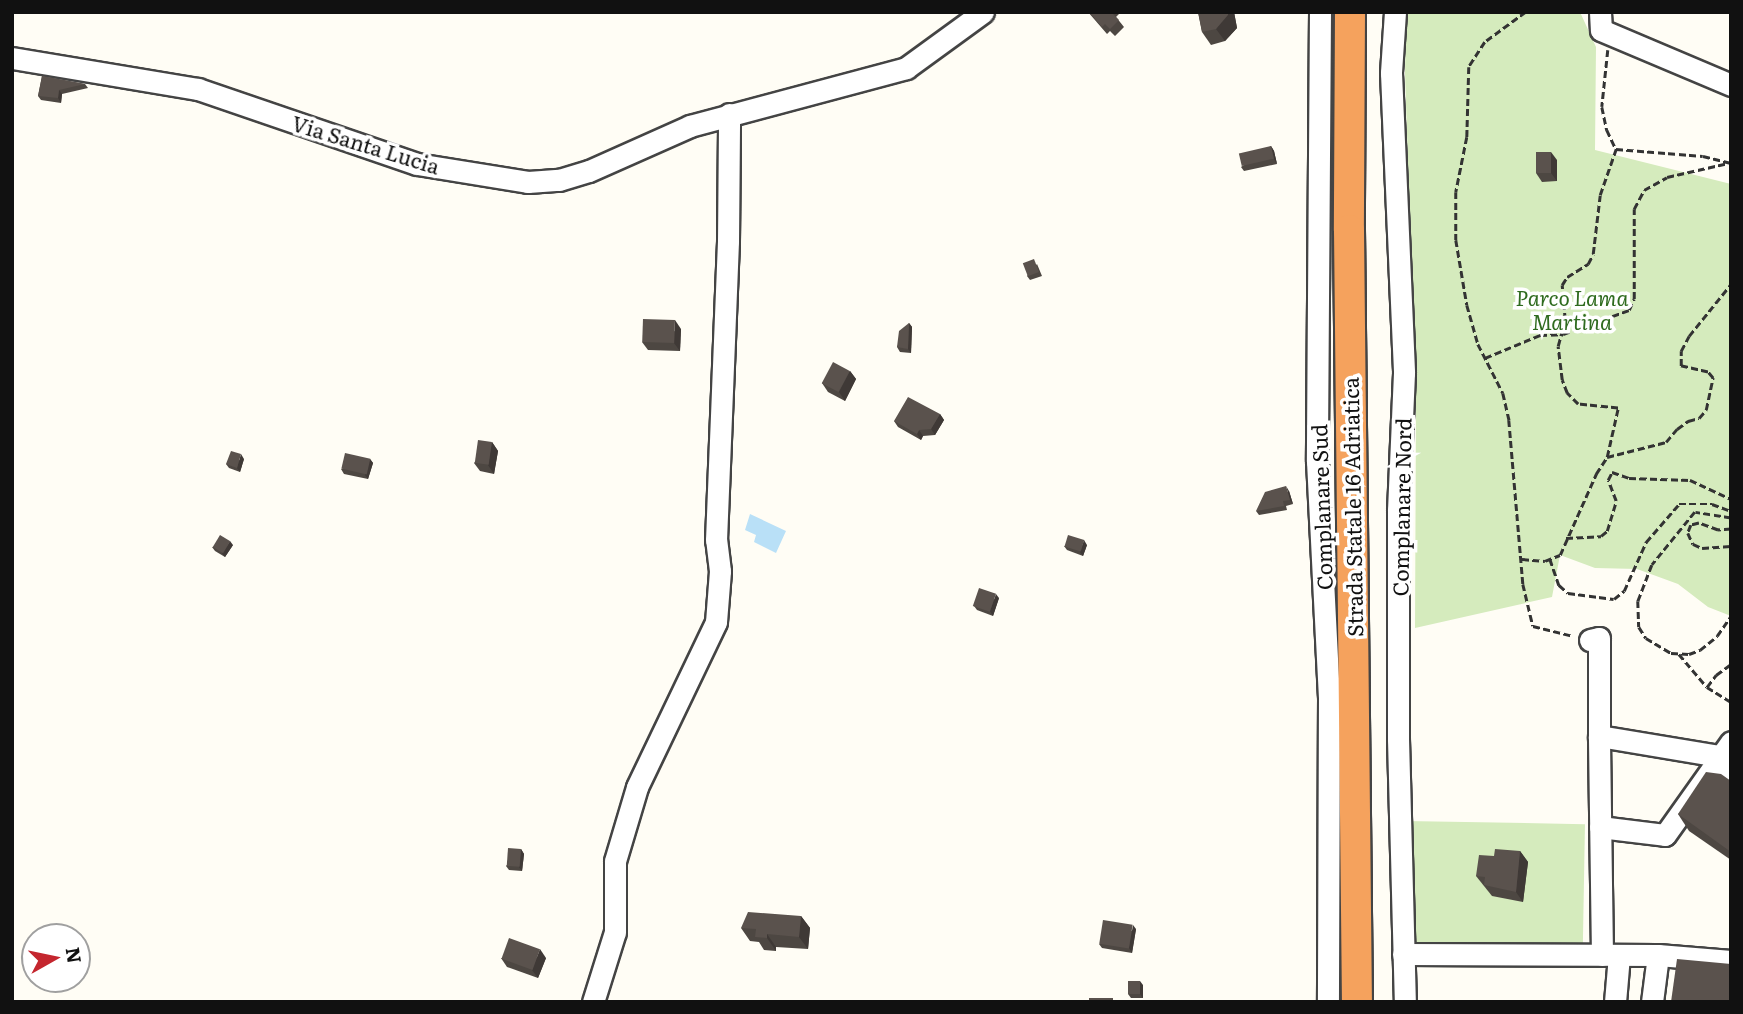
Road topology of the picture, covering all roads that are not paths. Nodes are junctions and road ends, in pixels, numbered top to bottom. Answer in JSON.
{"nodes":[{"id":1,"x":983,"y":12,"type":"edge"},
{"id":2,"x":1320,"y":12,"type":"edge"},
{"id":3,"x":1350,"y":12,"type":"edge"},
{"id":4,"x":1369,"y":12,"type":"edge"},
{"id":5,"x":1395,"y":12,"type":"edge"},
{"id":6,"x":1600,"y":12,"type":"edge"},
{"id":7,"x":12,"y":58,"type":"edge"},
{"id":8,"x":1731,"y":85,"type":"edge"},
{"id":9,"x":729,"y":114,"type":"junction"},
{"id":10,"x":1590,"y":640,"type":"road end"},
{"id":11,"x":1599,"y":736,"type":"junction"},
{"id":12,"x":1727,"y":747,"type":"edge"},
{"id":13,"x":1731,"y":778,"type":"edge"},
{"id":14,"x":1600,"y":827,"type":"junction"},
{"id":15,"x":1403,"y":954,"type":"junction"},
{"id":16,"x":1611,"y":955,"type":"junction"},
{"id":17,"x":1658,"y":955,"type":"junction"},
{"id":18,"x":1731,"y":961,"type":"edge"},
{"id":19,"x":593,"y":1002,"type":"edge"},
{"id":20,"x":1328,"y":1002,"type":"edge"},
{"id":21,"x":1357,"y":1002,"type":"edge"},
{"id":22,"x":1371,"y":1002,"type":"edge"},
{"id":23,"x":1405,"y":1002,"type":"edge"},
{"id":24,"x":1615,"y":1002,"type":"edge"},
{"id":25,"x":1652,"y":1002,"type":"edge"}],
"edges":[{"from":1,"to":9,"type":"street","name":"Via Santa Lucia"},
{"from":2,"to":20,"type":"street","name":"Complanare Sud"},
{"from":3,"to":21,"type":"highway","name":"Strada Statale 16 Adriatica"},
{"from":4,"to":22,"type":"highway","name":"Strada Statale 16 Adriatica"},
{"from":5,"to":15,"type":"street","name":"Complanare Nord"},
{"from":6,"to":8,"type":"street"},
{"from":7,"to":9,"type":"street","name":"Via Santa Lucia"},
{"from":9,"to":19,"type":"street"},
{"from":10,"to":11,"type":"street"},
{"from":11,"to":12,"type":"street"},
{"from":11,"to":14,"type":"street"},
{"from":12,"to":13,"type":"street"},
{"from":12,"to":14,"type":"street"},
{"from":14,"to":16,"type":"street"},
{"from":15,"to":16,"type":"street"},
{"from":15,"to":23,"type":"street","name":"Complanare Nord"},
{"from":16,"to":17,"type":"street"},
{"from":16,"to":24,"type":"street"},
{"from":17,"to":18,"type":"street"},
{"from":17,"to":25,"type":"street"}]}
